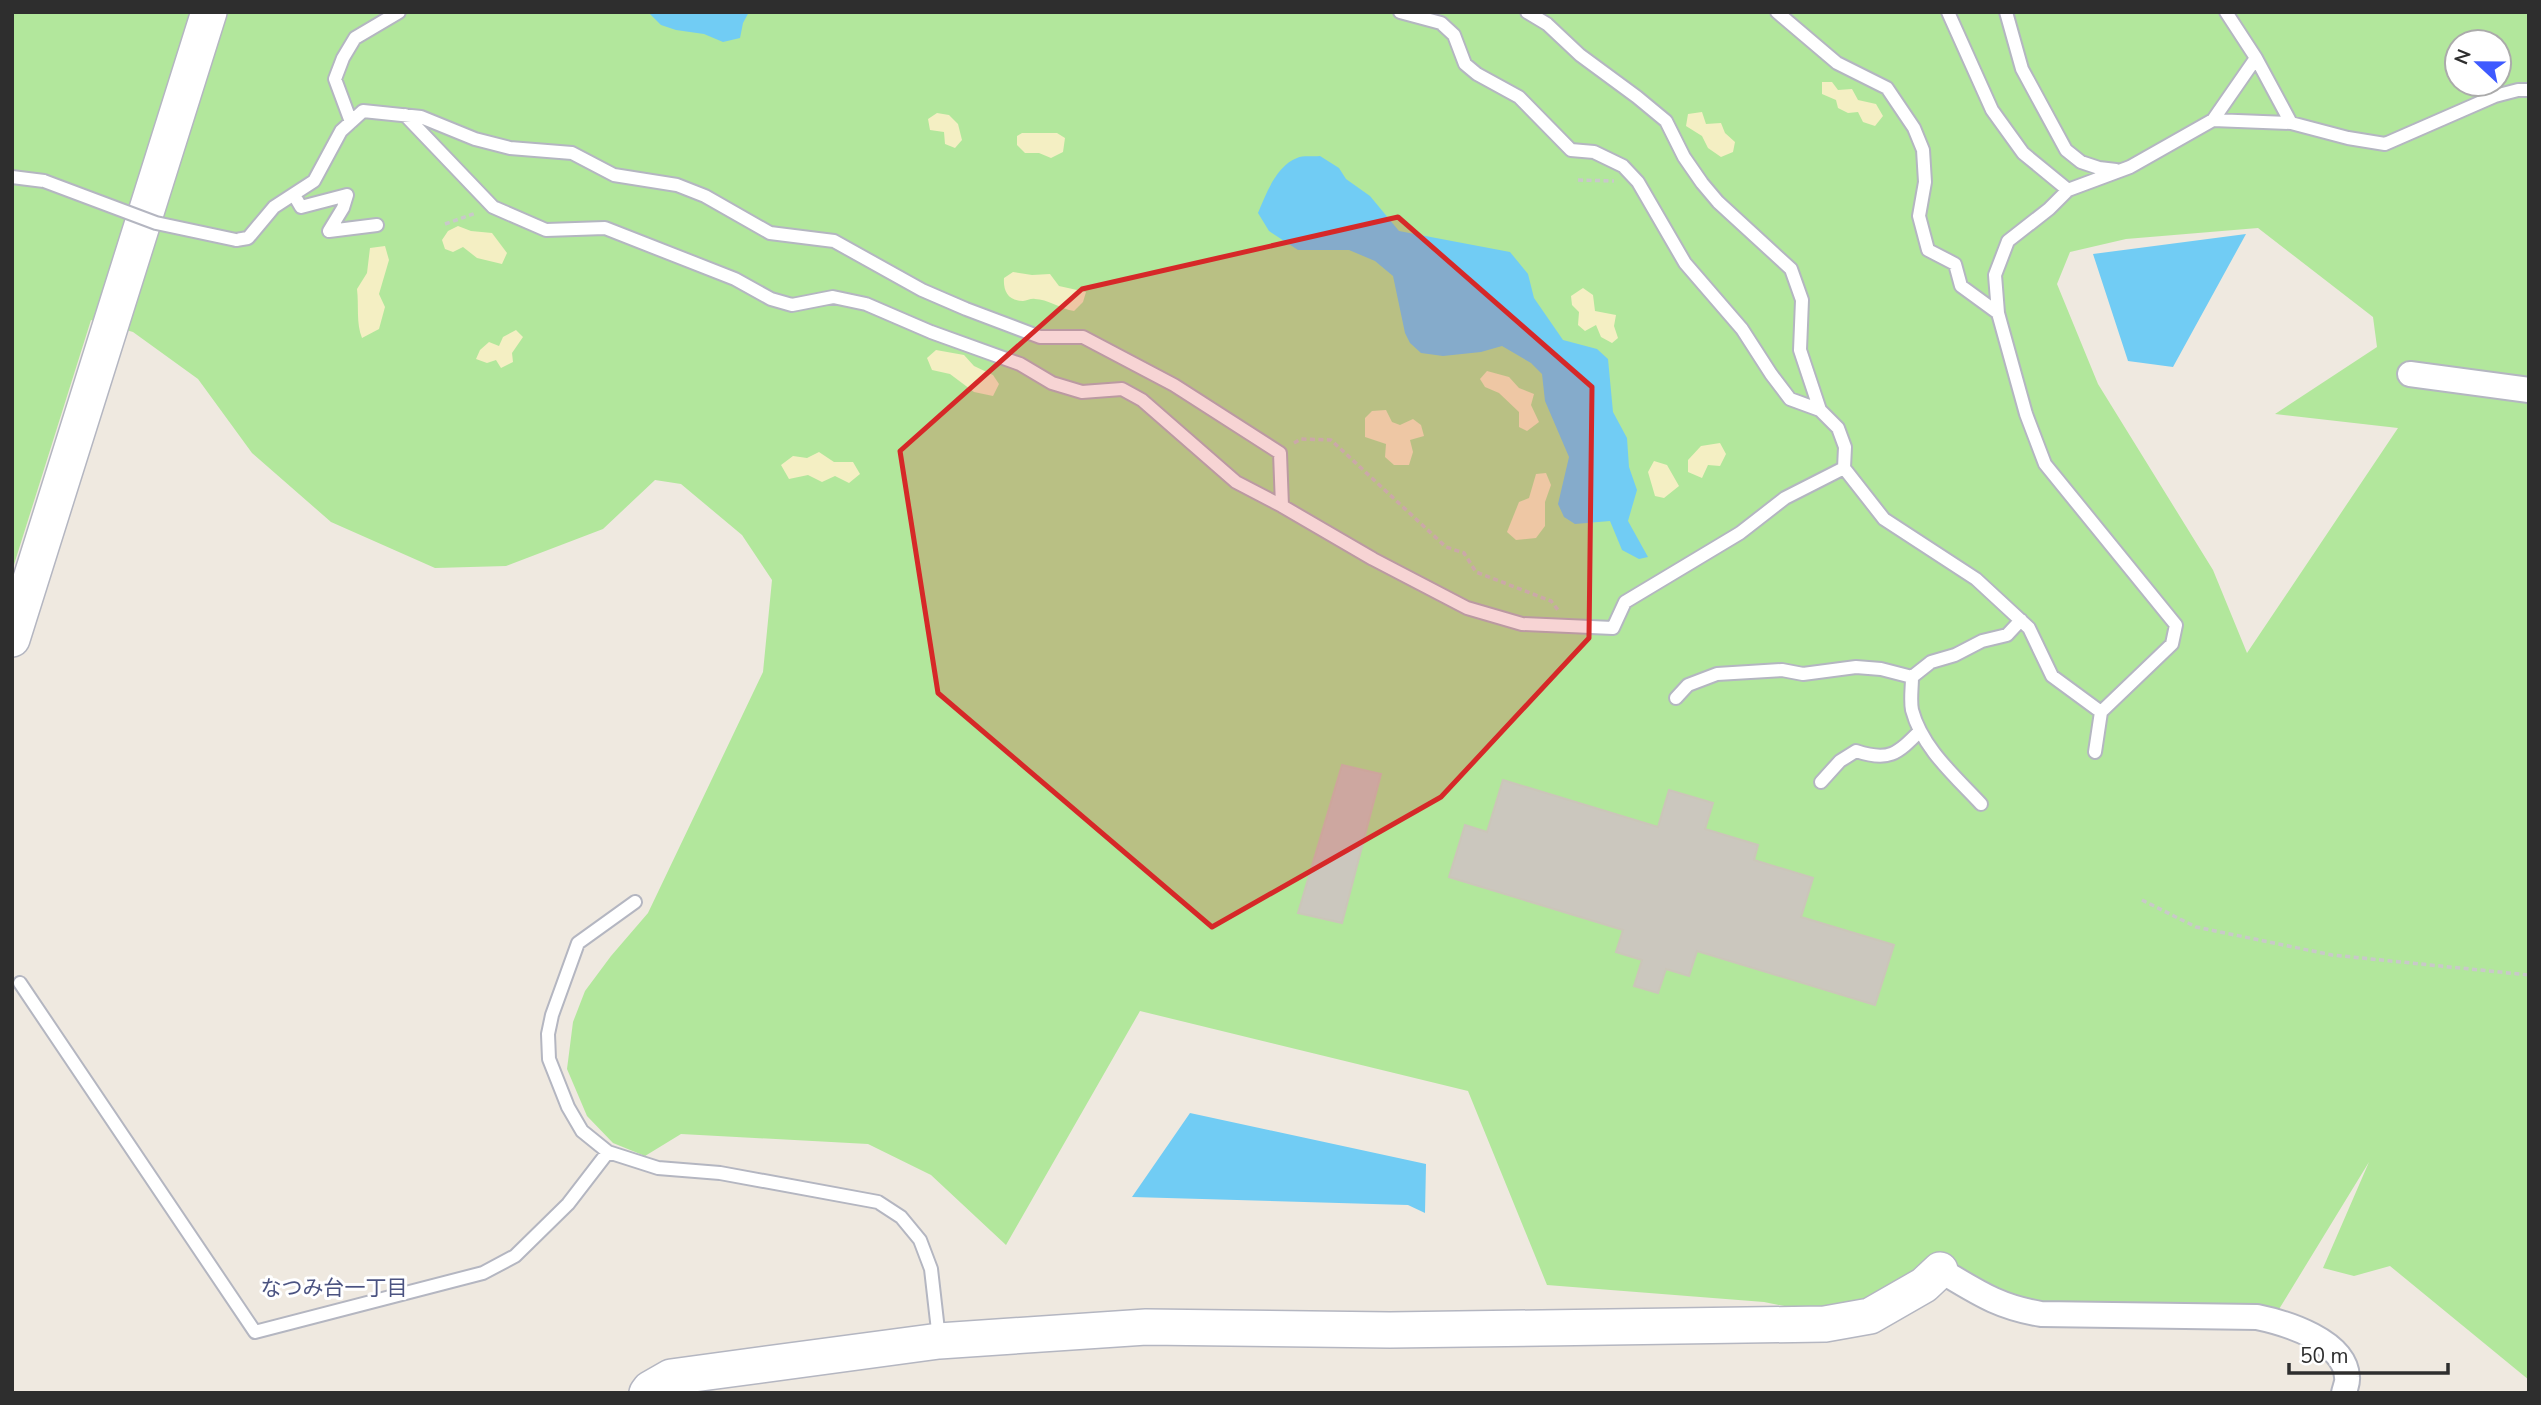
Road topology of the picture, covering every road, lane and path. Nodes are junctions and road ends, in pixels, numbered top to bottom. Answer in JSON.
{"nodes":[{"id":1,"x":209,"y":12,"type":"edge"},
{"id":2,"x":399,"y":12,"type":"edge"},
{"id":3,"x":1400,"y":12,"type":"edge"},
{"id":4,"x":1527,"y":12,"type":"edge"},
{"id":5,"x":1777,"y":12,"type":"edge"},
{"id":6,"x":1948,"y":12,"type":"edge"},
{"id":7,"x":2006,"y":12,"type":"edge"},
{"id":8,"x":2226,"y":12,"type":"edge"},
{"id":9,"x":2256,"y":58,"type":"junction"},
{"id":10,"x":2529,"y":90,"type":"edge"},
{"id":11,"x":405,"y":115,"type":"junction"},
{"id":12,"x":2213,"y":120,"type":"junction"},
{"id":13,"x":351,"y":122,"type":"junction"},
{"id":14,"x":2291,"y":123,"type":"junction"},
{"id":15,"x":2119,"y":170,"type":"junction"},
{"id":16,"x":12,"y":177,"type":"edge"},
{"id":17,"x":1578,"y":180,"type":"dead end"},
{"id":18,"x":1638,"y":182,"type":"junction"},
{"id":19,"x":2068,"y":190,"type":"junction"},
{"id":20,"x":294,"y":195,"type":"junction"},
{"id":21,"x":493,"y":207,"type":"junction"},
{"id":22,"x":445,"y":224,"type":"dead end"},
{"id":23,"x":376,"y":225,"type":"dead end"},
{"id":24,"x":1998,"y":313,"type":"junction"},
{"id":25,"x":2410,"y":374,"type":"dead end"},
{"id":26,"x":2529,"y":390,"type":"edge"},
{"id":27,"x":1820,"y":410,"type":"junction"},
{"id":28,"x":1280,"y":453,"type":"junction"},
{"id":29,"x":1844,"y":468,"type":"junction"},
{"id":30,"x":1282,"y":506,"type":"junction"},
{"id":31,"x":2021,"y":620,"type":"junction"},
{"id":32,"x":1570,"y":626,"type":"junction"},
{"id":33,"x":12,"y":639,"type":"edge"},
{"id":34,"x":1912,"y":677,"type":"junction"},
{"id":35,"x":1676,"y":698,"type":"dead end"},
{"id":36,"x":2101,"y":712,"type":"junction"},
{"id":37,"x":1920,"y":731,"type":"junction"},
{"id":38,"x":2095,"y":752,"type":"dead end"},
{"id":39,"x":1821,"y":782,"type":"dead end"},
{"id":40,"x":1981,"y":804,"type":"dead end"},
{"id":41,"x":2142,"y":900,"type":"dead end"},
{"id":42,"x":635,"y":902,"type":"dead end"},
{"id":43,"x":2529,"y":975,"type":"edge"},
{"id":44,"x":20,"y":983,"type":"dead end"},
{"id":45,"x":608,"y":1152,"type":"junction"},
{"id":46,"x":1940,"y":1270,"type":"joint"},
{"id":47,"x":939,"y":1340,"type":"junction"},
{"id":48,"x":647,"y":1393,"type":"edge"},
{"id":49,"x":2344,"y":1393,"type":"edge"}],
"edges":[{"from":1,"to":33,"type":"street"},
{"from":2,"to":13,"type":"lane"},
{"from":3,"to":18,"type":"lane"},
{"from":4,"to":27,"type":"lane"},
{"from":5,"to":24,"type":"lane"},
{"from":6,"to":19,"type":"lane"},
{"from":7,"to":15,"type":"lane"},
{"from":8,"to":9,"type":"lane"},
{"from":9,"to":12,"type":"lane"},
{"from":9,"to":14,"type":"lane"},
{"from":10,"to":14,"type":"lane"},
{"from":11,"to":13,"type":"lane"},
{"from":11,"to":21,"type":"lane"},
{"from":11,"to":28,"type":"lane"},
{"from":12,"to":14,"type":"lane"},
{"from":12,"to":15,"type":"lane"},
{"from":13,"to":20,"type":"lane"},
{"from":15,"to":19,"type":"lane"},
{"from":16,"to":20,"type":"lane","bridge":true},
{"from":17,"to":18,"type":"path"},
{"from":18,"to":27,"type":"lane"},
{"from":19,"to":24,"type":"lane"},
{"from":20,"to":23,"type":"lane"},
{"from":21,"to":22,"type":"path"},
{"from":21,"to":30,"type":"lane"},
{"from":24,"to":36,"type":"lane"},
{"from":25,"to":26,"type":"street"},
{"from":27,"to":29,"type":"lane"},
{"from":28,"to":30,"type":"lane"},
{"from":28,"to":32,"type":"path"},
{"from":29,"to":31,"type":"lane"},
{"from":29,"to":32,"type":"lane"},
{"from":30,"to":32,"type":"lane"},
{"from":31,"to":34,"type":"lane"},
{"from":31,"to":36,"type":"lane"},
{"from":34,"to":35,"type":"lane"},
{"from":34,"to":37,"type":"lane"},
{"from":36,"to":38,"type":"lane"},
{"from":37,"to":39,"type":"lane"},
{"from":37,"to":40,"type":"lane"},
{"from":41,"to":43,"type":"path"},
{"from":42,"to":45,"type":"lane"},
{"from":44,"to":45,"type":"lane"},
{"from":45,"to":47,"type":"lane"},
{"from":46,"to":47,"type":"street"},
{"from":46,"to":49,"type":"street"},
{"from":47,"to":48,"type":"street"}]}
